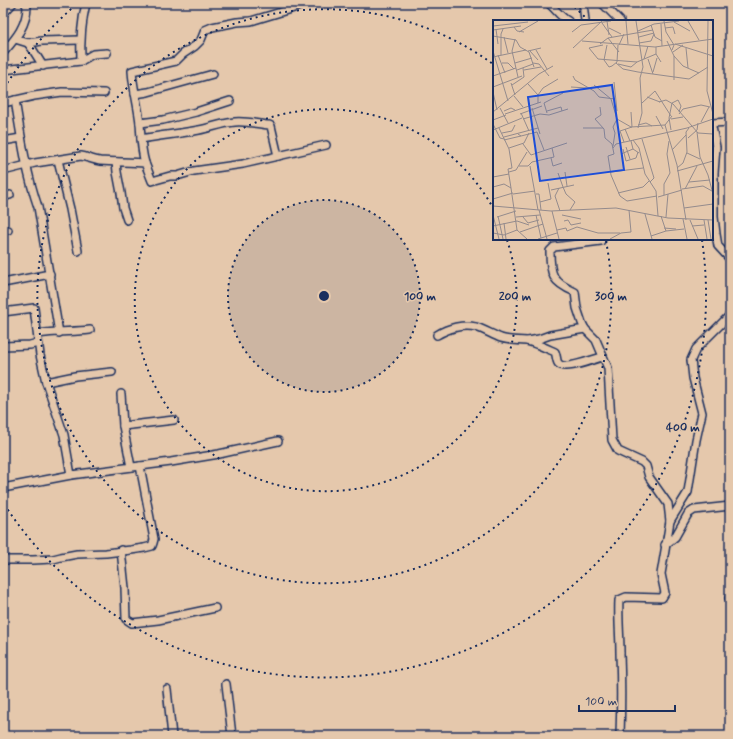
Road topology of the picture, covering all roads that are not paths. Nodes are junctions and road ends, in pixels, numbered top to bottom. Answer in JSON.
{"nodes":[{"id":1,"x":13,"y":3,"type":"edge"},
{"id":2,"x":25,"y":3,"type":"edge"},
{"id":3,"x":86,"y":3,"type":"edge"},
{"id":4,"x":307,"y":3,"type":"edge"},
{"id":5,"x":548,"y":3,"type":"edge"},
{"id":6,"x":583,"y":3,"type":"edge"},
{"id":7,"x":602,"y":3,"type":"edge"},
{"id":8,"x":3,"y":14,"type":"edge"},
{"id":9,"x":566,"y":20,"type":"edge"},
{"id":10,"x":585,"y":20,"type":"edge"},
{"id":11,"x":619,"y":20,"type":"edge"},
{"id":12,"x":15,"y":39,"type":"junction"},
{"id":13,"x":80,"y":40,"type":"junction"},
{"id":14,"x":28,"y":43,"type":"junction"},
{"id":15,"x":3,"y":53,"type":"edge"},
{"id":16,"x":107,"y":53,"type":"dead end"},
{"id":17,"x":81,"y":61,"type":"junction"},
{"id":18,"x":43,"y":66,"type":"junction"},
{"id":19,"x":3,"y":70,"type":"edge"},
{"id":20,"x":213,"y":74,"type":"dead end"},
{"id":21,"x":104,"y":93,"type":"dead end"},
{"id":22,"x":135,"y":94,"type":"junction"},
{"id":23,"x":15,"y":100,"type":"junction"},
{"id":24,"x":230,"y":101,"type":"dead end"},
{"id":25,"x":3,"y":103,"type":"edge"},
{"id":26,"x":730,"y":122,"type":"edge"},
{"id":27,"x":713,"y":123,"type":"edge"},
{"id":28,"x":140,"y":124,"type":"junction"},
{"id":29,"x":713,"y":132,"type":"edge"},
{"id":30,"x":21,"y":138,"type":"junction"},
{"id":31,"x":141,"y":139,"type":"junction"},
{"id":32,"x":3,"y":141,"type":"edge"},
{"id":33,"x":326,"y":145,"type":"dead end"},
{"id":34,"x":278,"y":156,"type":"junction"},
{"id":35,"x":58,"y":160,"type":"junction"},
{"id":36,"x":116,"y":162,"type":"junction"},
{"id":37,"x":145,"y":163,"type":"junction"},
{"id":38,"x":26,"y":165,"type":"junction"},
{"id":39,"x":3,"y":171,"type":"edge"},
{"id":40,"x":127,"y":220,"type":"dead end"},
{"id":41,"x":602,"y":240,"type":"edge"},
{"id":42,"x":78,"y":251,"type":"dead end"},
{"id":43,"x":730,"y":259,"type":"edge"},
{"id":44,"x":50,"y":274,"type":"junction"},
{"id":45,"x":3,"y":283,"type":"edge"},
{"id":46,"x":3,"y":312,"type":"edge"},
{"id":47,"x":730,"y":315,"type":"edge"},
{"id":48,"x":585,"y":328,"type":"junction"},
{"id":49,"x":90,"y":330,"type":"dead end"},
{"id":50,"x":59,"y":333,"type":"junction"},
{"id":51,"x":38,"y":334,"type":"junction"},
{"id":52,"x":437,"y":335,"type":"dead end"},
{"id":53,"x":528,"y":341,"type":"junction"},
{"id":54,"x":38,"y":343,"type":"junction"},
{"id":55,"x":3,"y":346,"type":"edge"},
{"id":56,"x":603,"y":357,"type":"junction"},
{"id":57,"x":112,"y":372,"type":"dead end"},
{"id":58,"x":46,"y":382,"type":"junction"},
{"id":59,"x":121,"y":394,"type":"dead end"},
{"id":60,"x":174,"y":420,"type":"dead end"},
{"id":61,"x":123,"y":426,"type":"junction"},
{"id":62,"x":278,"y":441,"type":"dead end"},
{"id":63,"x":140,"y":466,"type":"junction"},
{"id":64,"x":131,"y":467,"type":"junction"},
{"id":65,"x":71,"y":475,"type":"junction"},
{"id":66,"x":3,"y":488,"type":"edge"},
{"id":67,"x":730,"y":506,"type":"edge"},
{"id":68,"x":670,"y":521,"type":"junction"},
{"id":69,"x":665,"y":545,"type":"junction"},
{"id":70,"x":121,"y":550,"type":"junction"},
{"id":71,"x":3,"y":560,"type":"edge"},
{"id":72,"x":215,"y":608,"type":"dead end"},
{"id":73,"x":226,"y":684,"type":"dead end"},
{"id":74,"x":167,"y":688,"type":"dead end"},
{"id":75,"x":172,"y":736,"type":"edge"},
{"id":76,"x":232,"y":736,"type":"edge"},
{"id":77,"x":620,"y":736,"type":"edge"}],
"edges":[{"from":1,"to":8,"type":"street"},
{"from":2,"to":12,"type":"street"},
{"from":3,"to":13,"type":"street"},
{"from":4,"to":22,"type":"street"},
{"from":5,"to":9,"type":"street"},
{"from":6,"to":10,"type":"street"},
{"from":7,"to":11,"type":"street"},
{"from":12,"to":14,"type":"street"},
{"from":12,"to":15,"type":"street"},
{"from":13,"to":14,"type":"street"},
{"from":13,"to":17,"type":"street"},
{"from":14,"to":18,"type":"street"},
{"from":16,"to":17,"type":"street"},
{"from":17,"to":18,"type":"street"},
{"from":18,"to":19,"type":"street"},
{"from":20,"to":22,"type":"street"},
{"from":21,"to":23,"type":"street"},
{"from":22,"to":28,"type":"street"},
{"from":23,"to":25,"type":"street"},
{"from":23,"to":30,"type":"street"},
{"from":24,"to":28,"type":"street"},
{"from":26,"to":27,"type":"street"},
{"from":28,"to":31,"type":"street"},
{"from":29,"to":43,"type":"street"},
{"from":30,"to":32,"type":"street"},
{"from":30,"to":38,"type":"street"},
{"from":31,"to":34,"type":"street"},
{"from":31,"to":37,"type":"street"},
{"from":33,"to":34,"type":"street"},
{"from":34,"to":37,"type":"street"},
{"from":35,"to":36,"type":"street"},
{"from":35,"to":38,"type":"street"},
{"from":35,"to":42,"type":"street"},
{"from":36,"to":37,"type":"street"},
{"from":36,"to":40,"type":"street"},
{"from":38,"to":39,"type":"street"},
{"from":38,"to":44,"type":"street"},
{"from":41,"to":48,"type":"street"},
{"from":44,"to":45,"type":"street"},
{"from":44,"to":50,"type":"street"},
{"from":46,"to":51,"type":"street"},
{"from":47,"to":68,"type":"street"},
{"from":48,"to":53,"type":"street"},
{"from":48,"to":56,"type":"street"},
{"from":49,"to":50,"type":"street"},
{"from":50,"to":51,"type":"street"},
{"from":51,"to":54,"type":"street"},
{"from":52,"to":53,"type":"street"},
{"from":53,"to":56,"type":"street"},
{"from":54,"to":55,"type":"street"},
{"from":54,"to":58,"type":"street"},
{"from":56,"to":68,"type":"street"},
{"from":57,"to":58,"type":"street"},
{"from":58,"to":65,"type":"street"},
{"from":59,"to":61,"type":"street"},
{"from":60,"to":61,"type":"street"},
{"from":61,"to":64,"type":"street"},
{"from":62,"to":63,"type":"street"},
{"from":63,"to":64,"type":"street"},
{"from":63,"to":70,"type":"street"},
{"from":64,"to":65,"type":"street"},
{"from":65,"to":66,"type":"street"},
{"from":67,"to":69,"type":"street"},
{"from":68,"to":69,"type":"street"},
{"from":69,"to":77,"type":"street"},
{"from":70,"to":71,"type":"street"},
{"from":70,"to":72,"type":"street"},
{"from":73,"to":76,"type":"street"},
{"from":74,"to":75,"type":"street"}]}
